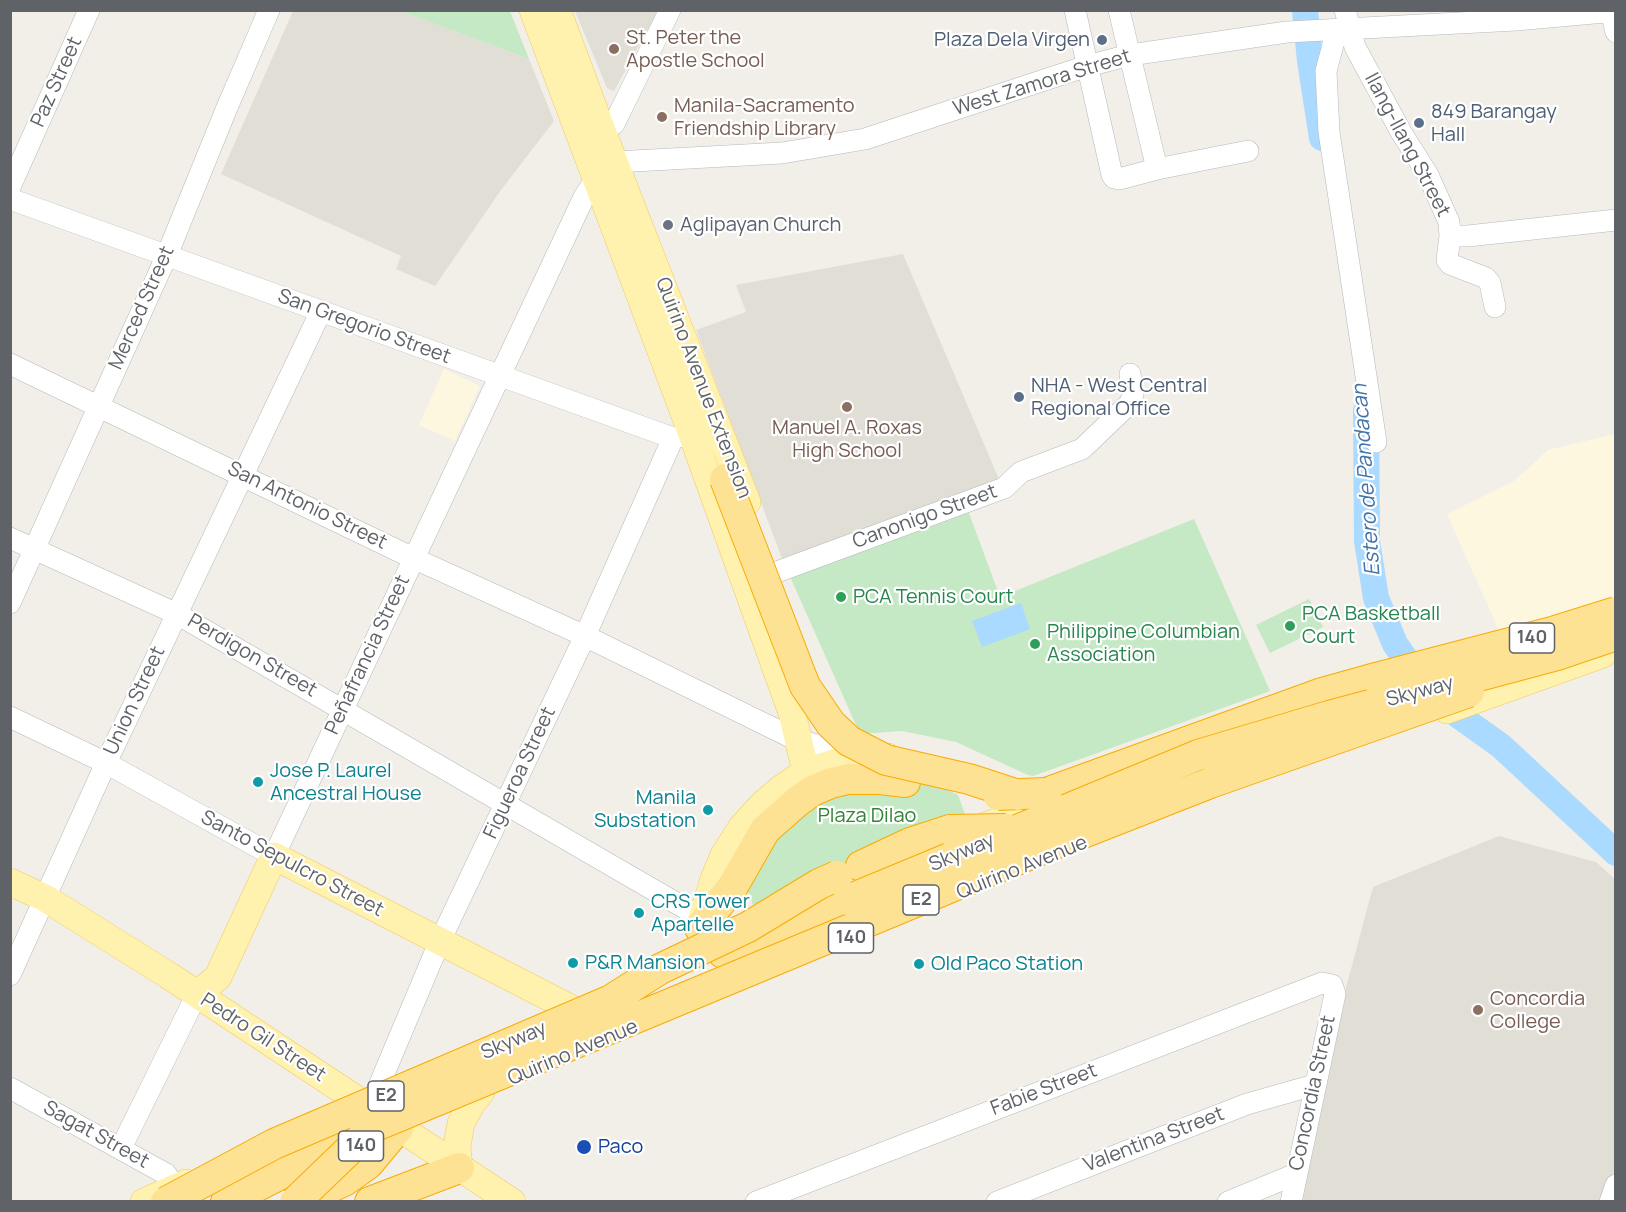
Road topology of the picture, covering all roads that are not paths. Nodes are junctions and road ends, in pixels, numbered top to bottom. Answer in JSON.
{"nodes":[{"id":1,"x":89,"y":10,"type":"edge"},
{"id":2,"x":269,"y":10,"type":"edge"},
{"id":3,"x":533,"y":10,"type":"edge"},
{"id":4,"x":557,"y":10,"type":"edge"},
{"id":5,"x":670,"y":10,"type":"edge"},
{"id":6,"x":1076,"y":10,"type":"edge"},
{"id":7,"x":1119,"y":10,"type":"edge"},
{"id":8,"x":1516,"y":15,"type":"edge"},
{"id":9,"x":1614,"y":18,"type":"edge"},
{"id":10,"x":1341,"y":25,"type":"edge"},
{"id":11,"x":1130,"y":55,"type":"junction"},
{"id":12,"x":1087,"y":66,"type":"junction"},
{"id":13,"x":602,"y":131,"type":"junction"},
{"id":14,"x":1248,"y":151,"type":"dead end"},
{"id":15,"x":1157,"y":169,"type":"junction"},
{"id":16,"x":606,"y":170,"type":"junction"},
{"id":17,"x":10,"y":187,"type":"edge"},
{"id":18,"x":10,"y":199,"type":"edge"},
{"id":19,"x":1616,"y":220,"type":"edge"},
{"id":20,"x":1450,"y":236,"type":"junction"},
{"id":21,"x":167,"y":255,"type":"junction"},
{"id":22,"x":1495,"y":307,"type":"dead end"},
{"id":23,"x":321,"y":311,"type":"junction"},
{"id":24,"x":10,"y":364,"type":"edge"},
{"id":25,"x":1130,"y":374,"type":"dead end"},
{"id":26,"x":500,"y":377,"type":"junction"},
{"id":27,"x":99,"y":407,"type":"junction"},
{"id":28,"x":717,"y":423,"type":"junction"},
{"id":29,"x":682,"y":436,"type":"junction"},
{"id":30,"x":1376,"y":442,"type":"dead end"},
{"id":31,"x":244,"y":475,"type":"junction"},
{"id":32,"x":726,"y":478,"type":"dead end"},
{"id":33,"x":10,"y":538,"type":"edge"},
{"id":34,"x":36,"y":548,"type":"junction"},
{"id":35,"x":413,"y":558,"type":"junction"},
{"id":36,"x":774,"y":573,"type":"junction"},
{"id":37,"x":10,"y":603,"type":"edge"},
{"id":38,"x":1616,"y":610,"type":"edge"},
{"id":39,"x":177,"y":614,"type":"junction"},
{"id":40,"x":585,"y":636,"type":"junction"},
{"id":41,"x":1616,"y":636,"type":"edge"},
{"id":42,"x":1616,"y":650,"type":"edge"},
{"id":43,"x":1390,"y":686,"type":"junction"},
{"id":44,"x":1471,"y":697,"type":"junction"},
{"id":45,"x":344,"y":709,"type":"junction"},
{"id":46,"x":10,"y":717,"type":"edge"},
{"id":47,"x":799,"y":741,"type":"junction"},
{"id":48,"x":850,"y":754,"type":"junction"},
{"id":49,"x":106,"y":763,"type":"junction"},
{"id":50,"x":944,"y":772,"type":"junction"},
{"id":51,"x":809,"y":782,"type":"junction"},
{"id":52,"x":1018,"y":795,"type":"junction"},
{"id":53,"x":1057,"y":798,"type":"junction"},
{"id":54,"x":505,"y":804,"type":"junction"},
{"id":55,"x":1004,"y":830,"type":"junction"},
{"id":56,"x":274,"y":856,"type":"junction"},
{"id":57,"x":1015,"y":870,"type":"junction"},
{"id":58,"x":10,"y":882,"type":"edge"},
{"id":59,"x":45,"y":898,"type":"junction"},
{"id":60,"x":701,"y":923,"type":"junction"},
{"id":61,"x":439,"y":943,"type":"junction"},
{"id":62,"x":674,"y":962,"type":"junction"},
{"id":63,"x":10,"y":975,"type":"edge"},
{"id":64,"x":1332,"y":985,"type":"joint"},
{"id":65,"x":196,"y":994,"type":"junction"},
{"id":66,"x":611,"y":1000,"type":"junction"},
{"id":67,"x":574,"y":1011,"type":"junction"},
{"id":68,"x":648,"y":1022,"type":"junction"},
{"id":69,"x":1314,"y":1085,"type":"junction"},
{"id":70,"x":10,"y":1088,"type":"edge"},
{"id":71,"x":481,"y":1092,"type":"junction"},
{"id":72,"x":380,"y":1121,"type":"junction"},
{"id":73,"x":121,"y":1148,"type":"junction"},
{"id":74,"x":459,"y":1168,"type":"junction"},
{"id":75,"x":1296,"y":1174,"type":"junction"},
{"id":76,"x":171,"y":1195,"type":"edge"},
{"id":77,"x":144,"y":1202,"type":"edge"},
{"id":78,"x":226,"y":1202,"type":"edge"},
{"id":79,"x":242,"y":1202,"type":"edge"},
{"id":80,"x":296,"y":1202,"type":"edge"},
{"id":81,"x":370,"y":1202,"type":"edge"},
{"id":82,"x":512,"y":1202,"type":"edge"},
{"id":83,"x":756,"y":1202,"type":"edge"},
{"id":84,"x":997,"y":1202,"type":"edge"},
{"id":85,"x":1228,"y":1202,"type":"edge"},
{"id":86,"x":1291,"y":1202,"type":"edge"}],
"edges":[{"from":1,"to":17,"type":"street","name":"Paz Street"},
{"from":2,"to":21,"type":"street","name":"Merced Street"},
{"from":3,"to":16,"type":"main road","name":"Quirino Avenue Extension"},
{"from":4,"to":13,"type":"main road","name":"Quirino Avenue Extension"},
{"from":5,"to":13,"type":"street"},
{"from":6,"to":12,"type":"street"},
{"from":7,"to":11,"type":"street"},
{"from":8,"to":9,"type":"street","name":"West Zamora Street"},
{"from":8,"to":10,"type":"street","name":"West Zamora Street"},
{"from":10,"to":11,"type":"street","name":"West Zamora Street"},
{"from":10,"to":20,"type":"street","name":"Ilang-Ilang Street"},
{"from":10,"to":30,"type":"street"},
{"from":11,"to":12,"type":"street","name":"West Zamora Street"},
{"from":11,"to":15,"type":"street"},
{"from":12,"to":15,"type":"street"},
{"from":12,"to":16,"type":"street","name":"West Zamora Street"},
{"from":13,"to":16,"type":"main road","name":"Quirino Avenue Extension"},
{"from":14,"to":15,"type":"street"},
{"from":16,"to":26,"type":"street","name":"Peñafrancia Street"},
{"from":16,"to":28,"type":"main road","name":"Quirino Avenue Extension"},
{"from":16,"to":29,"type":"main road","name":"Quirino Avenue Extension"},
{"from":18,"to":21,"type":"street","name":"San Gregorio Street"},
{"from":19,"to":20,"type":"street"},
{"from":20,"to":22,"type":"street","name":"Ilang-Ilang Street"},
{"from":21,"to":23,"type":"street","name":"San Gregorio Street"},
{"from":21,"to":27,"type":"street","name":"Merced Street"},
{"from":23,"to":26,"type":"street","name":"San Gregorio Street"},
{"from":23,"to":31,"type":"street","name":"Union Street"},
{"from":24,"to":27,"type":"street","name":"San Antonio Street"},
{"from":25,"to":36,"type":"street","name":"Canonigo Street"},
{"from":26,"to":29,"type":"street","name":"San Gregorio Street"},
{"from":26,"to":35,"type":"street","name":"Peñafrancia Street"},
{"from":27,"to":31,"type":"street","name":"San Antonio Street"},
{"from":27,"to":34,"type":"street","name":"Merced Street"},
{"from":28,"to":29,"type":"street"},
{"from":28,"to":36,"type":"main road","name":"Quirino Avenue Extension"},
{"from":29,"to":40,"type":"street","name":"Figueroa Street"},
{"from":29,"to":47,"type":"main road","name":"Quirino Avenue Extension"},
{"from":31,"to":35,"type":"street","name":"San Antonio Street"},
{"from":31,"to":39,"type":"street","name":"Union Street"},
{"from":32,"to":52,"type":"highway","bridge":true},
{"from":33,"to":34,"type":"street","name":"Perdigon Street"},
{"from":34,"to":37,"type":"street","name":"Merced Street"},
{"from":34,"to":39,"type":"street","name":"Perdigon Street"},
{"from":35,"to":40,"type":"street","name":"San Antonio Street"},
{"from":35,"to":45,"type":"street","name":"Peñafrancia Street"},
{"from":36,"to":48,"type":"main road","name":"Quirino Avenue Extension"},
{"from":38,"to":43,"type":"main road","name":"Quirino Avenue","number":"140"},
{"from":38,"to":52,"type":"highway","bridge":true},
{"from":39,"to":45,"type":"street","name":"Perdigon Street"},
{"from":39,"to":49,"type":"street","name":"Union Street"},
{"from":40,"to":47,"type":"street","name":"San Antonio Street"},
{"from":40,"to":54,"type":"street","name":"Figueroa Street"},
{"from":41,"to":44,"type":"highway","name":"Skyway","number":"E2"},
{"from":41,"to":66,"type":"highway","name":"Skyway","number":"E2","bridge":true},
{"from":42,"to":44,"type":"main road","name":"Quirino Avenue","number":"140"},
{"from":43,"to":53,"type":"main road","name":"Quirino Avenue","number":"140"},
{"from":43,"to":66,"type":"highway","bridge":true},
{"from":44,"to":57,"type":"main road","name":"Quirino Avenue","number":"140"},
{"from":44,"to":72,"type":"highway","name":"Skyway","number":"E2","bridge":true},
{"from":45,"to":54,"type":"street","name":"Perdigon Street"},
{"from":45,"to":56,"type":"street","name":"Peñafrancia Street"},
{"from":46,"to":49,"type":"street","name":"Santo Sepulcro Street"},
{"from":47,"to":48,"type":"street","name":"San Antonio Street"},
{"from":47,"to":51,"type":"main road","name":"Quirino Avenue Extension"},
{"from":48,"to":50,"type":"main road"},
{"from":48,"to":51,"type":"main road"},
{"from":49,"to":56,"type":"street","name":"Santo Sepulcro Street"},
{"from":49,"to":59,"type":"street","name":"Union Street"},
{"from":50,"to":53,"type":"main road"},
{"from":50,"to":55,"type":"main road"},
{"from":51,"to":52,"type":"highway","bridge":true},
{"from":51,"to":60,"type":"highway"},
{"from":53,"to":55,"type":"main road","name":"Quirino Avenue","number":"140"},
{"from":54,"to":60,"type":"street","name":"Perdigon Street"},
{"from":54,"to":61,"type":"street","name":"Figueroa Street"},
{"from":55,"to":57,"type":"main road"},
{"from":55,"to":62,"type":"main road","name":"Quirino Avenue","number":"140"},
{"from":55,"to":68,"type":"main road"},
{"from":56,"to":61,"type":"main road","name":"Santo Sepulcro Street"},
{"from":56,"to":65,"type":"main road","name":"Peñafrancia Street"},
{"from":57,"to":68,"type":"main road","name":"Quirino Avenue","number":"140"},
{"from":58,"to":59,"type":"main road","name":"Pedro Gil Street"},
{"from":59,"to":63,"type":"street","name":"Union Street"},
{"from":59,"to":65,"type":"main road","name":"Pedro Gil Street"},
{"from":60,"to":62,"type":"main road","name":"Quirino Avenue","number":"140"},
{"from":61,"to":67,"type":"main road","name":"Santo Sepulcro Street"},
{"from":61,"to":72,"type":"street","name":"Figueroa Street"},
{"from":62,"to":67,"type":"main road","name":"Quirino Avenue","number":"140"},
{"from":64,"to":69,"type":"street","name":"Concordia Street"},
{"from":64,"to":83,"type":"street","name":"Fabie Street"},
{"from":65,"to":72,"type":"main road","name":"Pedro Gil Street"},
{"from":65,"to":73,"type":"street","name":"Peñafrancia Street"},
{"from":66,"to":76,"type":"highway","name":"Skyway","number":"E2","bridge":true},
{"from":67,"to":72,"type":"main road","name":"Quirino Avenue","number":"140"},
{"from":68,"to":71,"type":"main road","name":"Quirino Avenue","number":"140"},
{"from":69,"to":75,"type":"street","name":"Concordia Street"},
{"from":69,"to":84,"type":"street","name":"Valentina Street"},
{"from":70,"to":73,"type":"street","name":"Sagat Street"},
{"from":71,"to":72,"type":"main road","name":"Quirino Avenue","number":"140"},
{"from":71,"to":74,"type":"main road"},
{"from":72,"to":74,"type":"main road","name":"Pedro Gil Street"},
{"from":72,"to":76,"type":"main road","name":"Quirino Avenue","number":"140"},
{"from":72,"to":78,"type":"highway","name":"Skyway","number":"E2","bridge":true},
{"from":72,"to":79,"type":"main road","name":"Quirino Avenue","number":"140"},
{"from":72,"to":80,"type":"highway","bridge":true},
{"from":73,"to":76,"type":"street","name":"Sagat Street"},
{"from":74,"to":81,"type":"highway"},
{"from":74,"to":82,"type":"main road","name":"Pedro Gil Street"},
{"from":75,"to":85,"type":"street"},
{"from":75,"to":86,"type":"street","name":"Concordia Street"},
{"from":76,"to":77,"type":"main road","name":"Quirino Avenue","number":"140"}]}
